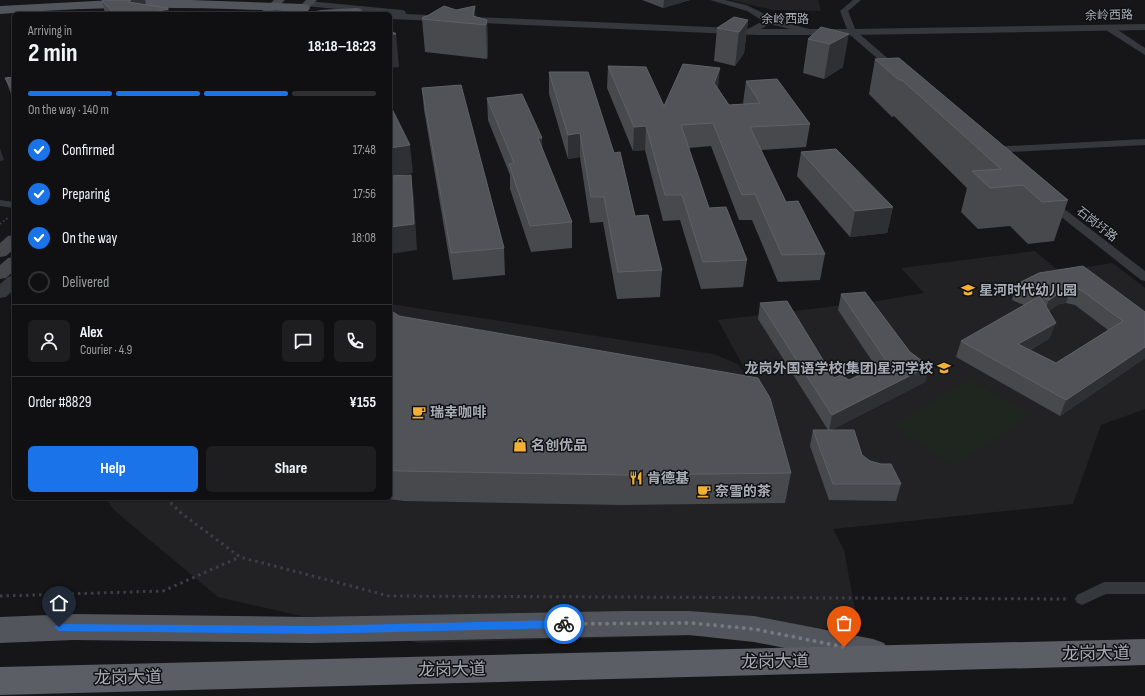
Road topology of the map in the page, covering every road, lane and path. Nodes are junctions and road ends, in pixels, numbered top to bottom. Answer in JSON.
{"nodes":[{"id":1,"x":42,"y":0,"type":"edge"},
{"id":2,"x":261,"y":0,"type":"edge"},
{"id":3,"x":336,"y":0,"type":"edge"},
{"id":4,"x":714,"y":0,"type":"edge"},
{"id":5,"x":857,"y":0,"type":"edge"},
{"id":6,"x":0,"y":3,"type":"edge"},
{"id":7,"x":224,"y":4,"type":"junction"},
{"id":8,"x":274,"y":5,"type":"edge"},
{"id":9,"x":305,"y":6,"type":"edge"},
{"id":10,"x":0,"y":10,"type":"edge"},
{"id":11,"x":248,"y":12,"type":"edge"},
{"id":12,"x":364,"y":12,"type":"edge"},
{"id":13,"x":392,"y":14,"type":"edge"},
{"id":14,"x":392,"y":16,"type":"edge"},
{"id":15,"x":426,"y":17,"type":"junction"},
{"id":16,"x":768,"y":21,"type":"junction"},
{"id":17,"x":1145,"y":27,"type":"edge"},
{"id":18,"x":1109,"y":28,"type":"junction"},
{"id":19,"x":749,"y":32,"type":"junction"},
{"id":20,"x":810,"y":32,"type":"junction"},
{"id":21,"x":852,"y":32,"type":"junction"},
{"id":22,"x":1145,"y":52,"type":"edge"},
{"id":23,"x":905,"y":78,"type":"edge"},
{"id":24,"x":1145,"y":142,"type":"edge"},
{"id":25,"x":1000,"y":160,"type":"edge"},
{"id":26,"x":1040,"y":194,"type":"edge"},
{"id":27,"x":0,"y":203,"type":"edge"},
{"id":28,"x":12,"y":205,"type":"edge"},
{"id":29,"x":12,"y":214,"type":"edge"},
{"id":30,"x":0,"y":224,"type":"edge"},
{"id":31,"x":12,"y":240,"type":"edge"},
{"id":32,"x":12,"y":241,"type":"edge"},
{"id":33,"x":0,"y":246,"type":"edge"},
{"id":34,"x":0,"y":252,"type":"edge"},
{"id":35,"x":12,"y":264,"type":"edge"},
{"id":36,"x":0,"y":274,"type":"edge"},
{"id":37,"x":1145,"y":277,"type":"edge"},
{"id":38,"x":12,"y":282,"type":"edge"},
{"id":39,"x":0,"y":293,"type":"edge"},
{"id":40,"x":168,"y":500,"type":"edge"},
{"id":41,"x":240,"y":557,"type":"junction"},
{"id":42,"x":1145,"y":588,"type":"edge"},
{"id":43,"x":0,"y":596,"type":"edge"},
{"id":44,"x":1082,"y":599,"type":"joint"},
{"id":45,"x":73,"y":627,"type":"junction"},
{"id":46,"x":0,"y":630,"type":"edge"},
{"id":47,"x":0,"y":641,"type":"edge"},
{"id":48,"x":1145,"y":652,"type":"edge"},
{"id":49,"x":903,"y":658,"type":"junction"},
{"id":50,"x":0,"y":681,"type":"edge"}],
"edges":[{"from":1,"to":6,"type":"main road"},
{"from":2,"to":8,"type":"main road"},
{"from":3,"to":12,"type":"main road"},
{"from":4,"to":16,"type":"street"},
{"from":5,"to":21,"type":"street"},
{"from":7,"to":8,"type":"main road"},
{"from":7,"to":10,"type":"main road"},
{"from":7,"to":11,"type":"main road"},
{"from":8,"to":9,"type":"main road"},
{"from":9,"to":12,"type":"street","name":"余岭西路"},
{"from":13,"to":15,"type":"street","name":"余岭西路"},
{"from":14,"to":15,"type":"street","name":"余岭西路"},
{"from":15,"to":19,"type":"street","name":"余岭西路"},
{"from":16,"to":19,"type":"street"},
{"from":16,"to":20,"type":"street"},
{"from":17,"to":18,"type":"street","name":"余岭西路"},
{"from":18,"to":21,"type":"street","name":"余岭西路"},
{"from":18,"to":22,"type":"street"},
{"from":19,"to":20,"type":"street","name":"余岭西路"},
{"from":20,"to":21,"type":"street","name":"余岭西路"},
{"from":21,"to":23,"type":"street"},
{"from":24,"to":25,"type":"street"},
{"from":26,"to":37,"type":"street","name":"石岗圩路"},
{"from":27,"to":28,"type":"street"},
{"from":29,"to":30,"type":"path"},
{"from":31,"to":33,"type":"street"},
{"from":32,"to":34,"type":"main road"},
{"from":35,"to":36,"type":"main road"},
{"from":38,"to":39,"type":"street"},
{"from":40,"to":41,"type":"path"},
{"from":41,"to":43,"type":"path"},
{"from":41,"to":44,"type":"path"},
{"from":42,"to":44,"type":"street"},
{"from":45,"to":46,"type":"main road","name":"龙岗大道"},
{"from":45,"to":47,"type":"main road"},
{"from":45,"to":49,"type":"main road","name":"龙岗大道"},
{"from":48,"to":49,"type":"highway","name":"龙岗大道"},
{"from":49,"to":50,"type":"highway","name":"龙岗大道"}]}
